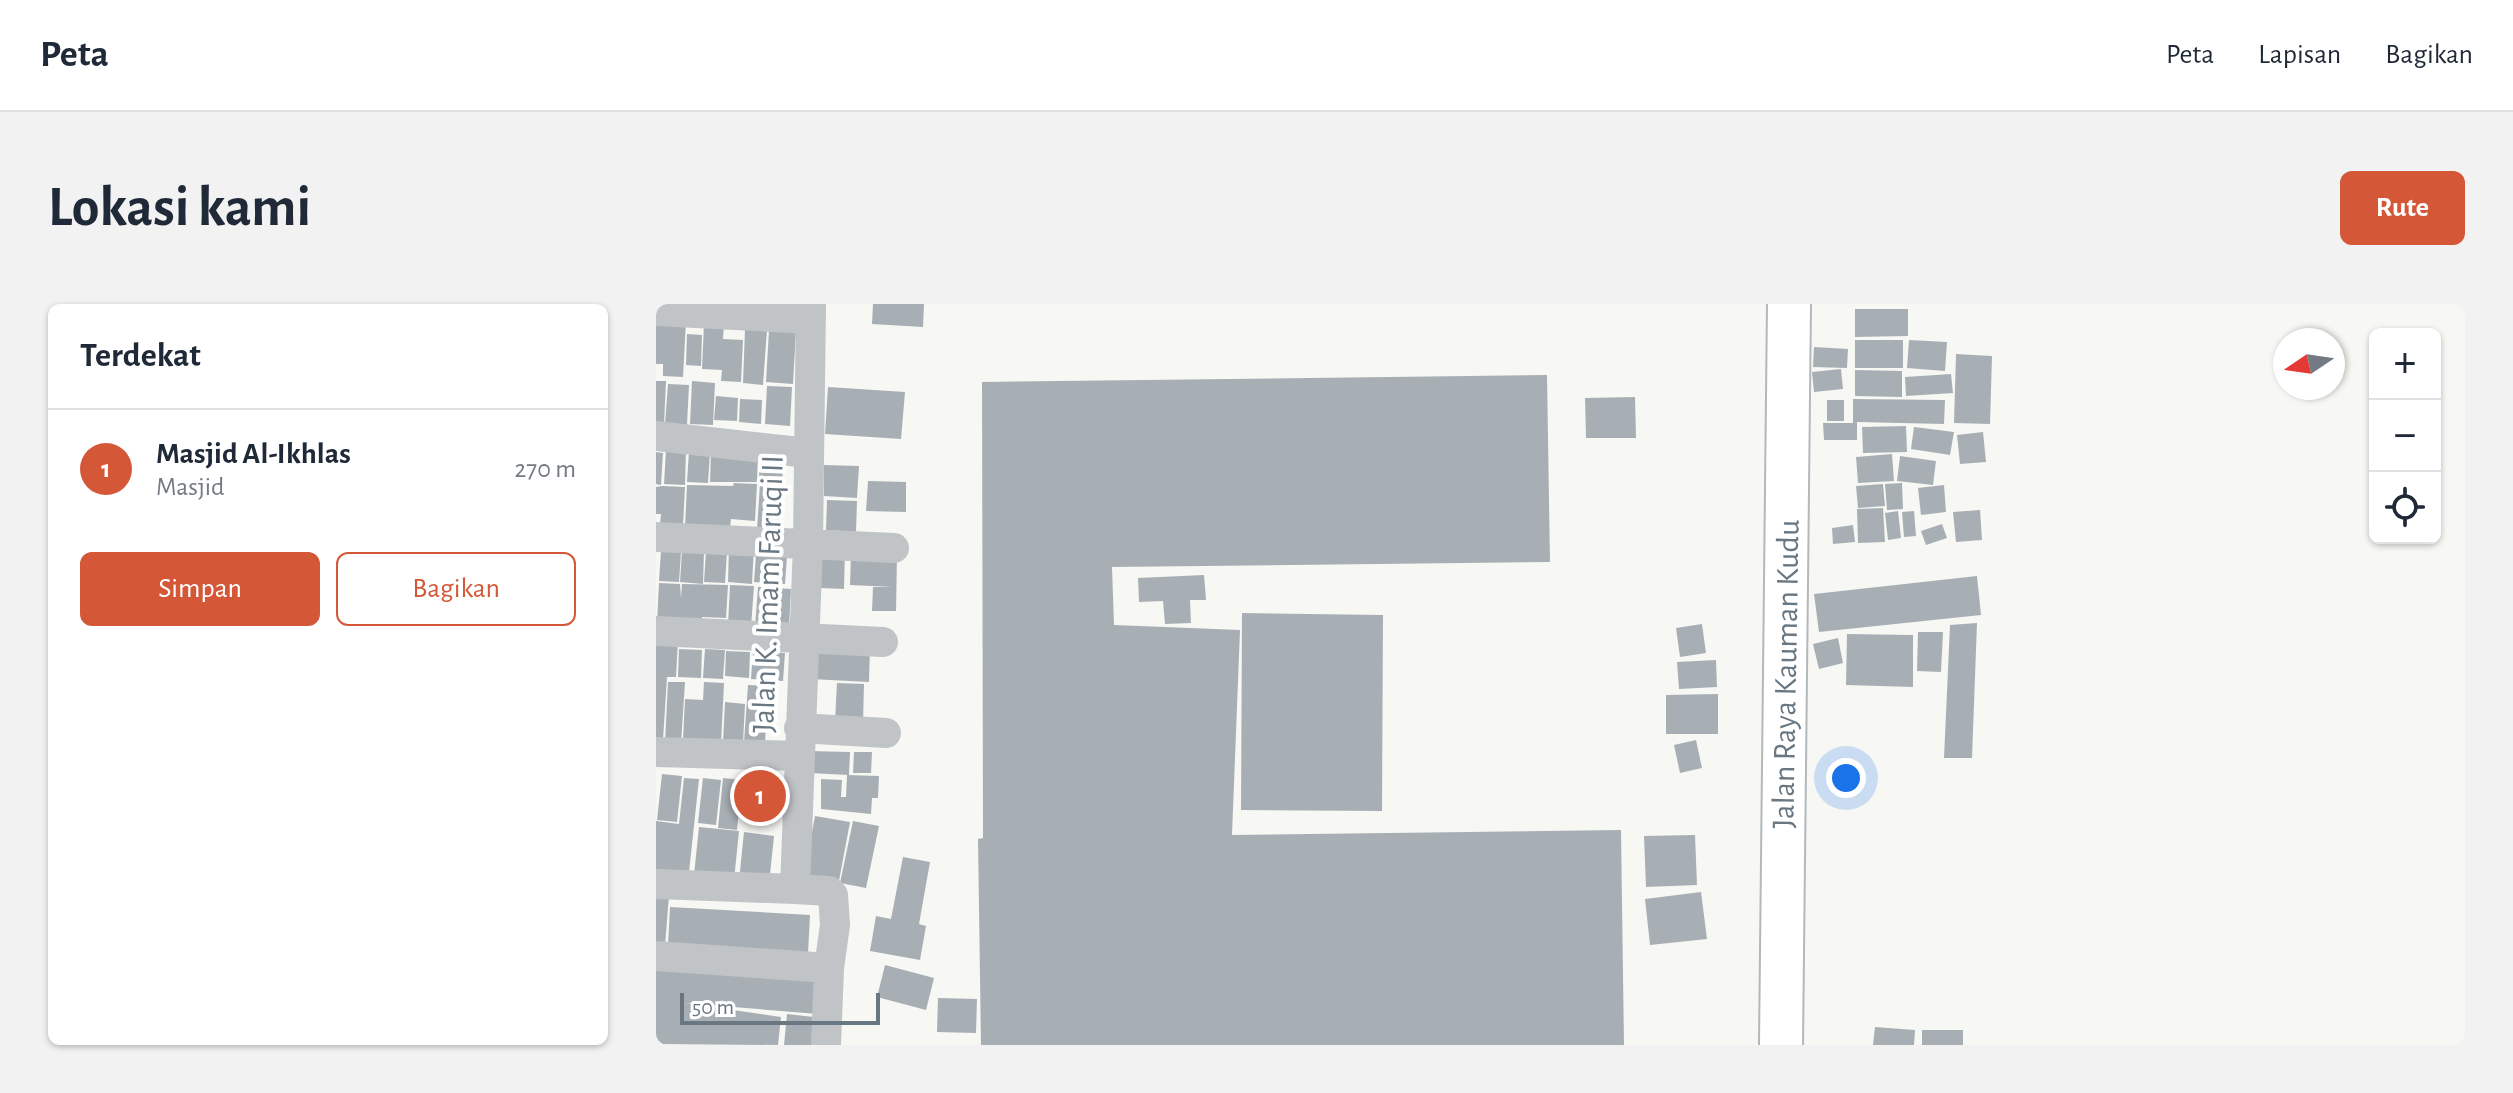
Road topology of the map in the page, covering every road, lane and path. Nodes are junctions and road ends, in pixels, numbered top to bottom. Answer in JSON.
{"nodes":[{"id":1,"x":1789,"y":304,"type":"edge"},
{"id":2,"x":656,"y":311,"type":"edge"},
{"id":3,"x":811,"y":312,"type":"edge"},
{"id":4,"x":656,"y":436,"type":"edge"},
{"id":5,"x":808,"y":453,"type":"junction"},
{"id":6,"x":656,"y":537,"type":"edge"},
{"id":7,"x":808,"y":544,"type":"junction"},
{"id":8,"x":894,"y":548,"type":"dead end"},
{"id":9,"x":656,"y":631,"type":"edge"},
{"id":10,"x":804,"y":638,"type":"junction"},
{"id":11,"x":883,"y":642,"type":"dead end"},
{"id":12,"x":886,"y":733,"type":"dead end"},
{"id":13,"x":799,"y":742,"type":"junction"},
{"id":14,"x":656,"y":752,"type":"edge"},
{"id":15,"x":656,"y":884,"type":"edge"},
{"id":16,"x":795,"y":889,"type":"junction"},
{"id":17,"x":656,"y":956,"type":"edge"},
{"id":18,"x":829,"y":968,"type":"junction"},
{"id":19,"x":826,"y":1045,"type":"edge"},
{"id":20,"x":1781,"y":1045,"type":"edge"}],
"edges":[{"from":1,"to":20,"type":"street","name":"Jalan Raya Kauman Kudu"},
{"from":2,"to":3,"type":"street"},
{"from":3,"to":5,"type":"street","name":"Jalan K. Imam Faruqi II"},
{"from":4,"to":5,"type":"street"},
{"from":5,"to":7,"type":"street","name":"Jalan K. Imam Faruqi II"},
{"from":6,"to":7,"type":"street"},
{"from":7,"to":8,"type":"street"},
{"from":7,"to":10,"type":"street","name":"Jalan K. Imam Faruqi II"},
{"from":9,"to":10,"type":"street"},
{"from":10,"to":11,"type":"street"},
{"from":10,"to":13,"type":"street","name":"Jalan K. Imam Faruqi II"},
{"from":12,"to":13,"type":"street"},
{"from":13,"to":14,"type":"street"},
{"from":13,"to":16,"type":"street","name":"Jalan K. Imam Faruqi II"},
{"from":15,"to":16,"type":"street"},
{"from":16,"to":18,"type":"street"},
{"from":17,"to":18,"type":"street"},
{"from":18,"to":19,"type":"street"}]}
